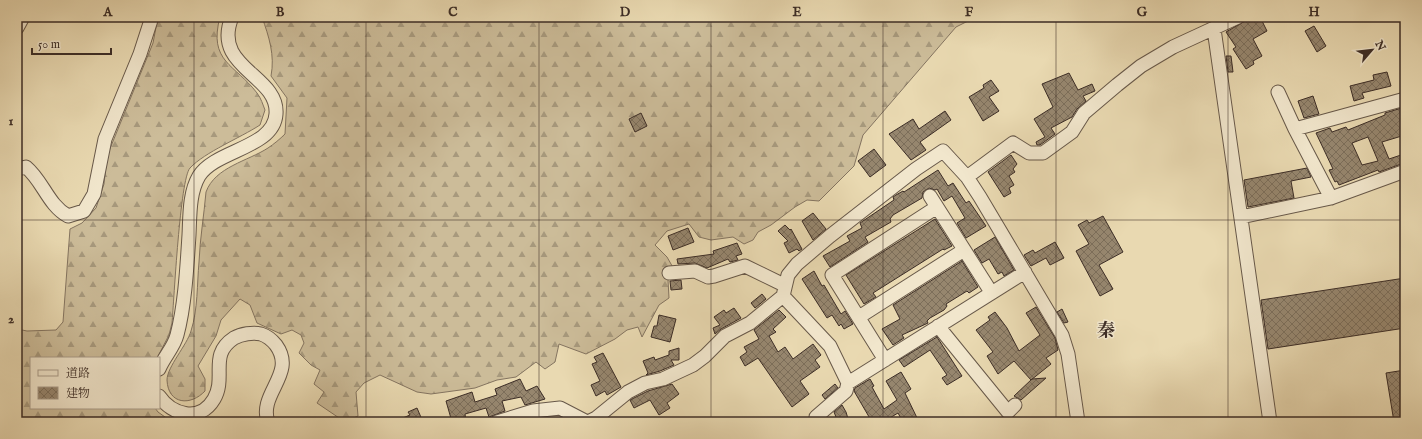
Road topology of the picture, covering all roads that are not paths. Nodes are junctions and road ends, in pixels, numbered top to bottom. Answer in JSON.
{"nodes":[{"id":1,"x":23,"y":17,"type":"edge"},
{"id":2,"x":152,"y":17,"type":"edge"},
{"id":3,"x":232,"y":17,"type":"edge"},
{"id":4,"x":1238,"y":17,"type":"edge"},
{"id":5,"x":17,"y":28,"type":"edge"},
{"id":6,"x":1214,"y":29,"type":"junction"},
{"id":7,"x":1278,"y":92,"type":"dead end"},
{"id":8,"x":1405,"y":99,"type":"edge"},
{"id":9,"x":1294,"y":129,"type":"junction"},
{"id":10,"x":17,"y":169,"type":"edge"},
{"id":11,"x":1405,"y":172,"type":"edge"},
{"id":12,"x":967,"y":177,"type":"junction"},
{"id":13,"x":1331,"y":198,"type":"junction"},
{"id":14,"x":1241,"y":217,"type":"junction"},
{"id":15,"x":964,"y":250,"type":"junction"},
{"id":16,"x":1025,"y":272,"type":"junction"},
{"id":17,"x":669,"y":273,"type":"dead end"},
{"id":18,"x":784,"y":290,"type":"junction"},
{"id":19,"x":991,"y":292,"type":"junction"},
{"id":20,"x":859,"y":317,"type":"junction"},
{"id":21,"x":938,"y":326,"type":"junction"},
{"id":22,"x":885,"y":360,"type":"junction"},
{"id":23,"x":160,"y":367,"type":"edge"},
{"id":24,"x":848,"y":383,"type":"junction"},
{"id":25,"x":160,"y":397,"type":"edge"},
{"id":26,"x":1015,"y":405,"type":"dead end"},
{"id":27,"x":816,"y":418,"type":"dead end"},
{"id":28,"x":268,"y":422,"type":"edge"},
{"id":29,"x":497,"y":422,"type":"edge"},
{"id":30,"x":587,"y":422,"type":"edge"},
{"id":31,"x":1078,"y":422,"type":"edge"},
{"id":32,"x":1270,"y":422,"type":"edge"}],
"edges":[{"from":1,"to":5,"type":"street"},
{"from":2,"to":10,"type":"street"},
{"from":3,"to":23,"type":"street"},
{"from":4,"to":6,"type":"street"},
{"from":6,"to":12,"type":"street"},
{"from":6,"to":14,"type":"street"},
{"from":7,"to":9,"type":"street"},
{"from":8,"to":9,"type":"street"},
{"from":9,"to":13,"type":"street"},
{"from":11,"to":13,"type":"street"},
{"from":12,"to":16,"type":"street"},
{"from":12,"to":18,"type":"street"},
{"from":13,"to":14,"type":"street"},
{"from":14,"to":32,"type":"street"},
{"from":15,"to":19,"type":"street"},
{"from":15,"to":20,"type":"street"},
{"from":15,"to":20,"type":"street"},
{"from":16,"to":19,"type":"street"},
{"from":16,"to":31,"type":"street"},
{"from":17,"to":18,"type":"street"},
{"from":18,"to":24,"type":"street"},
{"from":18,"to":30,"type":"street"},
{"from":19,"to":21,"type":"street"},
{"from":20,"to":22,"type":"street"},
{"from":21,"to":22,"type":"street"},
{"from":21,"to":26,"type":"street"},
{"from":22,"to":24,"type":"street"},
{"from":24,"to":27,"type":"street"},
{"from":25,"to":28,"type":"street"},
{"from":29,"to":30,"type":"street"}]}
